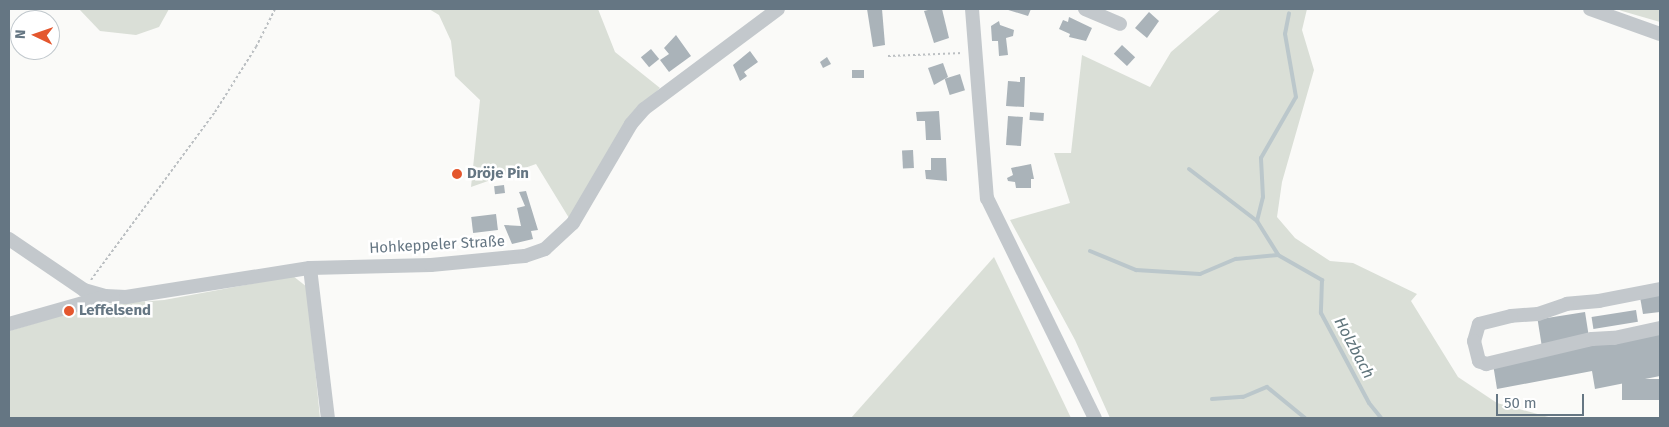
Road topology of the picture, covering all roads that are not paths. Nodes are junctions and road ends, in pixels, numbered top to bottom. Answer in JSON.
{"nodes":[{"id":1,"x":972,"y":9,"type":"edge"},
{"id":2,"x":1085,"y":9,"type":"edge"},
{"id":3,"x":1590,"y":9,"type":"edge"},
{"id":4,"x":770,"y":11,"type":"edge"},
{"id":5,"x":1120,"y":24,"type":"dead end"},
{"id":6,"x":1660,"y":34,"type":"edge"},
{"id":7,"x":9,"y":239,"type":"edge"},
{"id":8,"x":310,"y":268,"type":"junction"},
{"id":9,"x":1660,"y":289,"type":"edge"},
{"id":10,"x":105,"y":296,"type":"junction"},
{"id":11,"x":9,"y":324,"type":"edge"},
{"id":12,"x":1660,"y":328,"type":"edge"},
{"id":13,"x":328,"y":418,"type":"edge"},
{"id":14,"x":1095,"y":418,"type":"edge"}],
"edges":[{"from":1,"to":14,"type":"street"},
{"from":2,"to":5,"type":"street"},
{"from":3,"to":6,"type":"street"},
{"from":4,"to":8,"type":"street","name":"Hohkeppeler Straße"},
{"from":7,"to":10,"type":"street","name":"Hohkeppeler Straße"},
{"from":8,"to":10,"type":"street","name":"Hohkeppeler Straße"},
{"from":8,"to":13,"type":"street"},
{"from":9,"to":12,"type":"street"},
{"from":10,"to":11,"type":"street"}]}
